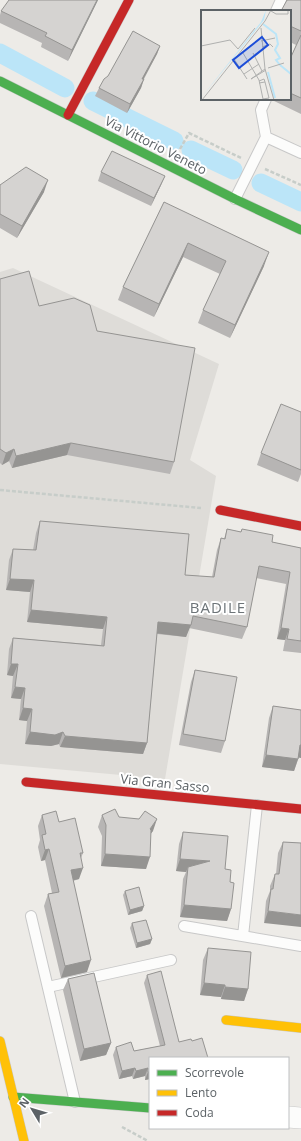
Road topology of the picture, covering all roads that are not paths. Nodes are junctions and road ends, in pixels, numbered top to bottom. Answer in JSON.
{"nodes":[{"id":1,"x":129,"y":0,"type":"edge"},
{"id":2,"x":281,"y":0,"type":"edge"},
{"id":3,"x":276,"y":10,"type":"edge"},
{"id":4,"x":0,"y":81,"type":"edge"},
{"id":5,"x":266,"y":100,"type":"edge"},
{"id":6,"x":68,"y":115,"type":"junction"},
{"id":7,"x":266,"y":137,"type":"junction"},
{"id":8,"x":301,"y":153,"type":"edge"},
{"id":9,"x":236,"y":199,"type":"junction"},
{"id":10,"x":301,"y":230,"type":"edge"},
{"id":11,"x":220,"y":510,"type":"road end"},
{"id":12,"x":301,"y":526,"type":"edge"},
{"id":13,"x":26,"y":782,"type":"dead end"},
{"id":14,"x":257,"y":806,"type":"junction"},
{"id":15,"x":301,"y":809,"type":"edge"},
{"id":16,"x":31,"y":916,"type":"dead end"},
{"id":17,"x":184,"y":926,"type":"dead end"},
{"id":18,"x":243,"y":936,"type":"junction"},
{"id":19,"x":301,"y":946,"type":"edge"},
{"id":20,"x":171,"y":960,"type":"dead end"},
{"id":21,"x":48,"y":987,"type":"junction"},
{"id":22,"x":226,"y":1020,"type":"dead end"},
{"id":23,"x":301,"y":1028,"type":"edge"},
{"id":24,"x":0,"y":1041,"type":"edge"},
{"id":25,"x":13,"y":1097,"type":"junction"},
{"id":26,"x":75,"y":1102,"type":"junction"},
{"id":27,"x":149,"y":1108,"type":"edge"},
{"id":28,"x":289,"y":1117,"type":"edge"},
{"id":29,"x":301,"y":1118,"type":"edge"},
{"id":30,"x":24,"y":1141,"type":"edge"}],
"edges":[{"from":1,"to":6,"type":"street"},
{"from":2,"to":3,"type":"lane"},
{"from":4,"to":6,"type":"street","name":"Via Vittorio Veneto"},
{"from":5,"to":7,"type":"lane"},
{"from":6,"to":9,"type":"street","name":"Via Vittorio Veneto"},
{"from":7,"to":8,"type":"lane"},
{"from":7,"to":9,"type":"lane"},
{"from":9,"to":10,"type":"street","name":"Via Vittorio Veneto"},
{"from":11,"to":12,"type":"street"},
{"from":13,"to":14,"type":"street","name":"Via Gran Sasso"},
{"from":14,"to":15,"type":"street","name":"Via Gran Sasso"},
{"from":14,"to":18,"type":"lane"},
{"from":16,"to":21,"type":"lane"},
{"from":17,"to":18,"type":"lane"},
{"from":18,"to":19,"type":"lane"},
{"from":20,"to":21,"type":"lane"},
{"from":21,"to":26,"type":"lane"},
{"from":22,"to":23,"type":"street"},
{"from":24,"to":25,"type":"street"},
{"from":25,"to":26,"type":"street"},
{"from":25,"to":30,"type":"street"},
{"from":26,"to":27,"type":"street"},
{"from":28,"to":29,"type":"street"}]}
